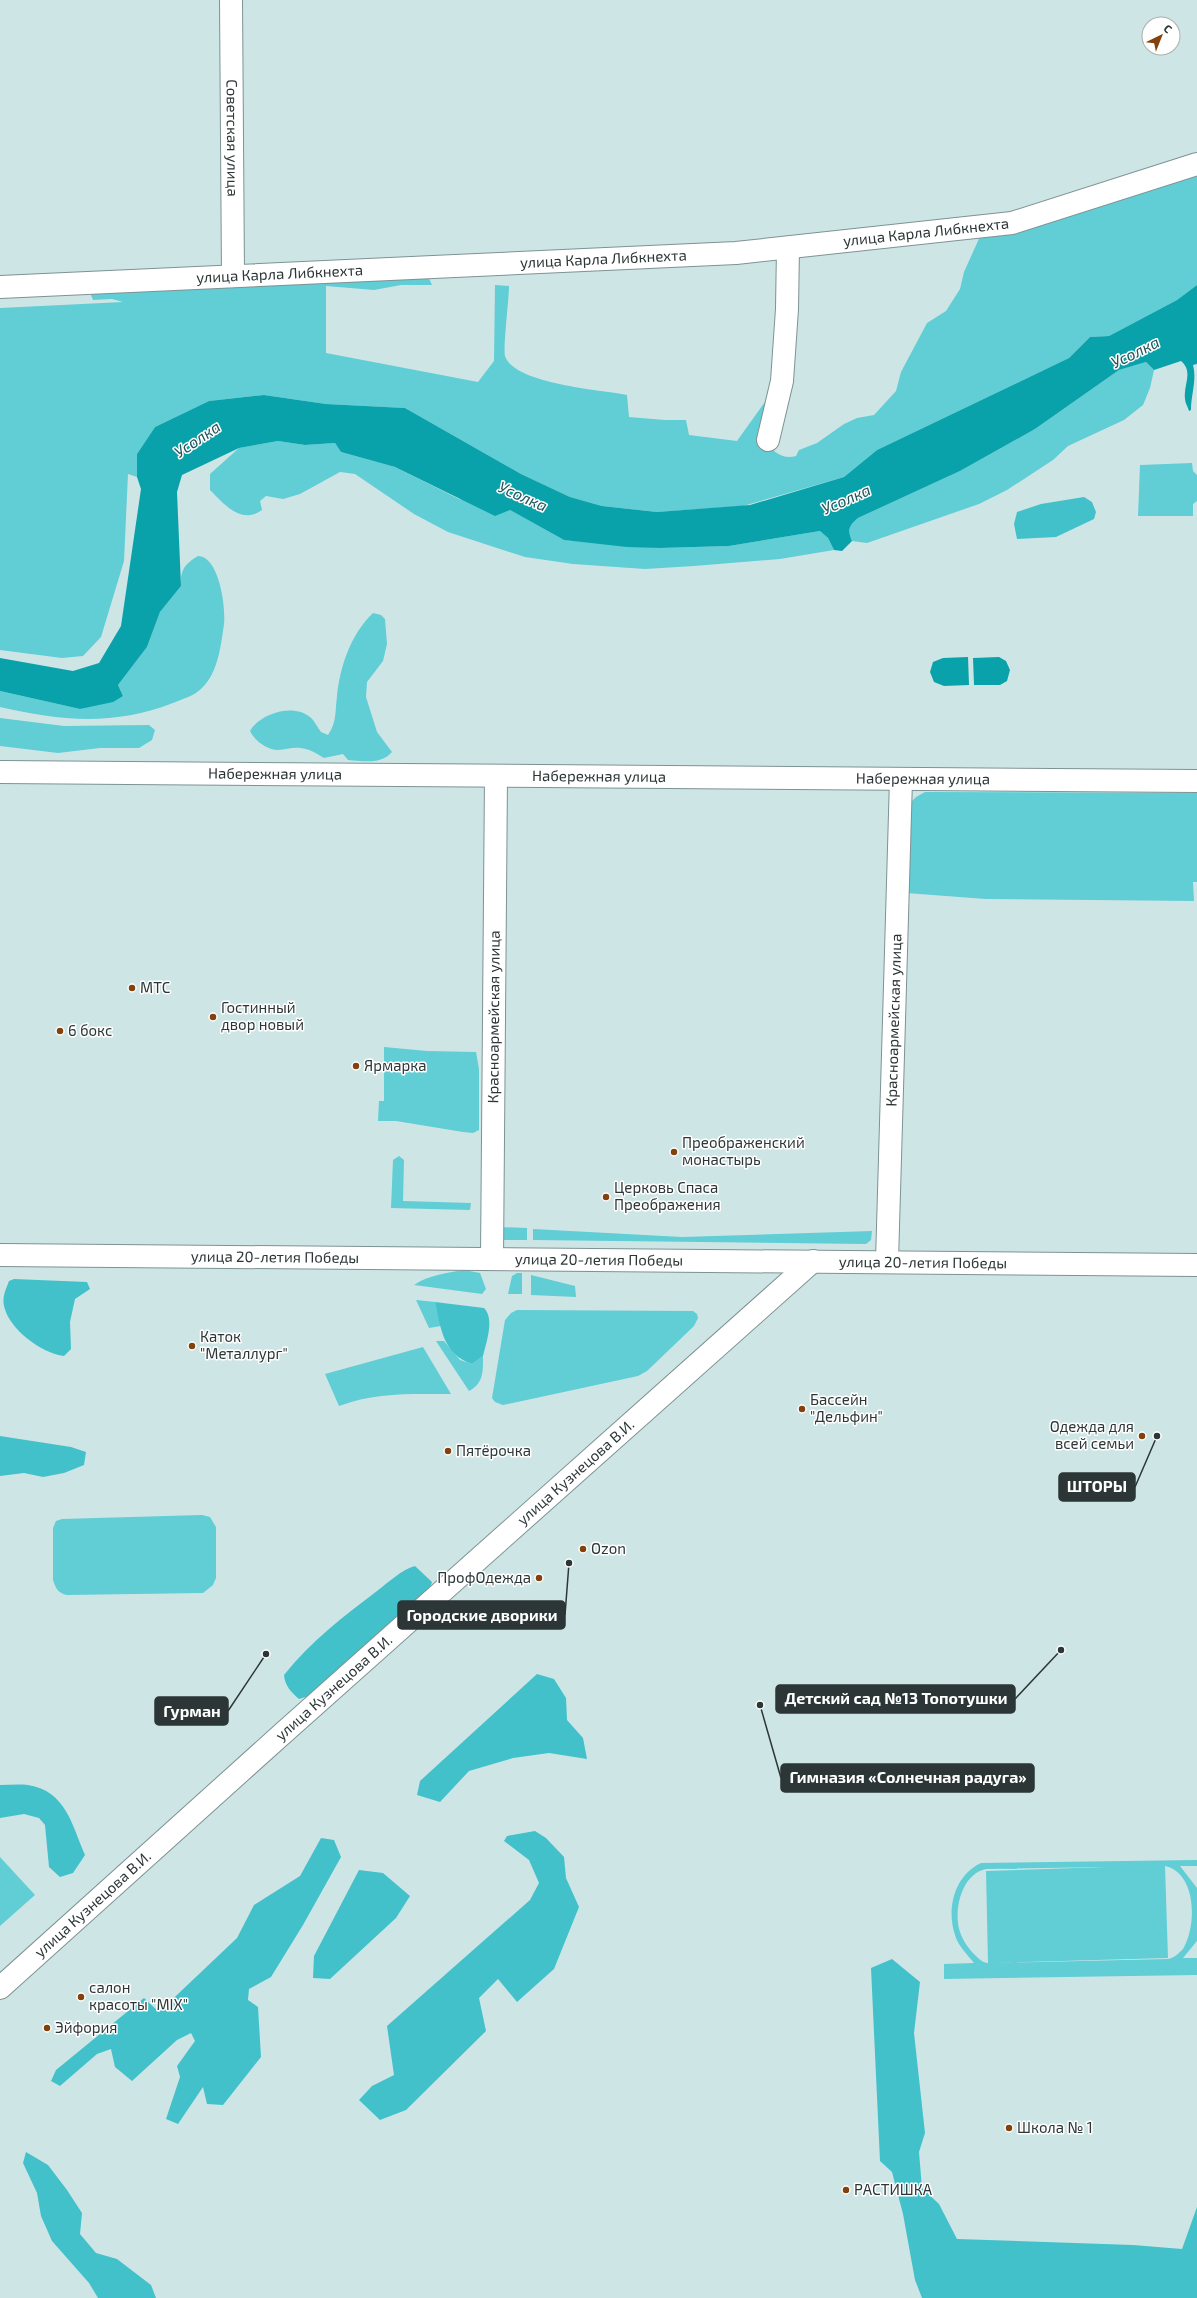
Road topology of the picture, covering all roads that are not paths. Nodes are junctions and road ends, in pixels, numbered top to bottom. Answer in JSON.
{"nodes":[{"id":1,"x":231,"y":0,"type":"edge"},
{"id":2,"x":1197,"y":164,"type":"edge"},
{"id":3,"x":788,"y":248,"type":"junction"},
{"id":4,"x":233,"y":276,"type":"junction"},
{"id":5,"x":0,"y":287,"type":"edge"},
{"id":6,"x":768,"y":440,"type":"dead end"},
{"id":7,"x":0,"y":772,"type":"edge"},
{"id":8,"x":496,"y":776,"type":"junction"},
{"id":9,"x":902,"y":779,"type":"junction"},
{"id":10,"x":1197,"y":781,"type":"edge"},
{"id":11,"x":0,"y":1255,"type":"edge"},
{"id":12,"x":492,"y":1258,"type":"junction"},
{"id":13,"x":813,"y":1261,"type":"junction"},
{"id":14,"x":887,"y":1261,"type":"junction"},
{"id":15,"x":1197,"y":1265,"type":"edge"},
{"id":16,"x":0,"y":1988,"type":"edge"}],
"edges":[{"from":1,"to":4,"type":"street","name":"Советская улица"},
{"from":2,"to":3,"type":"street","name":"улица Карла Либкнехта"},
{"from":3,"to":4,"type":"street","name":"улица Карла Либкнехта"},
{"from":3,"to":6,"type":"street"},
{"from":4,"to":5,"type":"street","name":"улица Карла Либкнехта"},
{"from":7,"to":8,"type":"street","name":"Набережная улица"},
{"from":8,"to":9,"type":"street","name":"Набережная улица"},
{"from":8,"to":12,"type":"street","name":"Красноармейская улица"},
{"from":9,"to":10,"type":"street","name":"Набережная улица"},
{"from":9,"to":14,"type":"street","name":"Красноармейская улица"},
{"from":11,"to":12,"type":"street","name":"улица 20-летия Победы"},
{"from":12,"to":13,"type":"street","name":"улица 20-летия Победы"},
{"from":13,"to":14,"type":"street","name":"улица 20-летия Победы"},
{"from":13,"to":16,"type":"street","name":"улица Кузнецова В.И."},
{"from":14,"to":15,"type":"street","name":"улица 20-летия Победы"}]}
